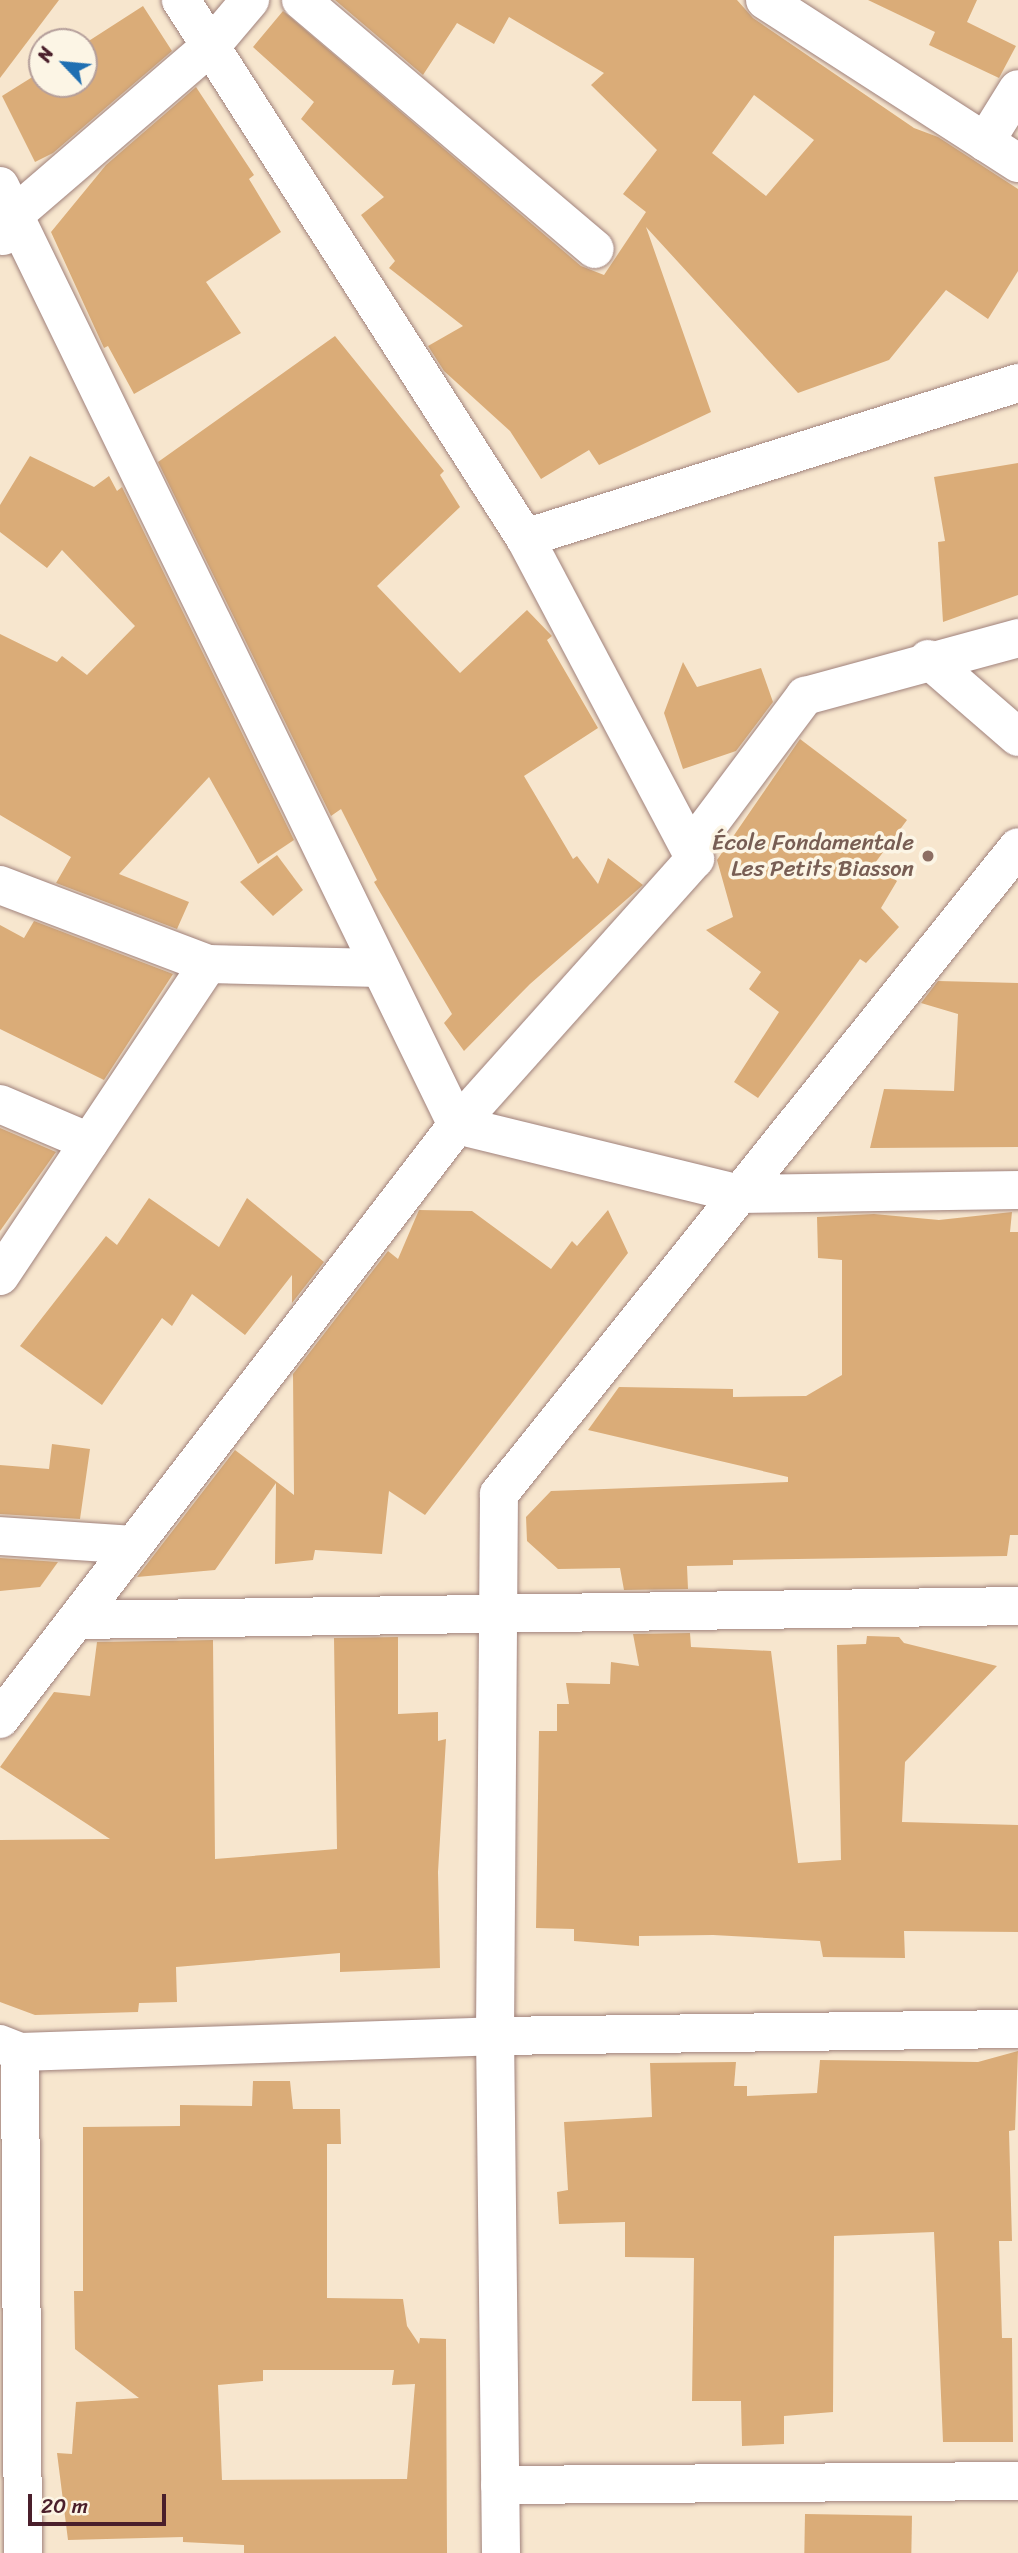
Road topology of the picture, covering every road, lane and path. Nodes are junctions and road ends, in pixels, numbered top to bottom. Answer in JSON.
{"nodes":[{"id":1,"x":181,"y":0,"type":"edge"},
{"id":2,"x":250,"y":0,"type":"edge"},
{"id":3,"x":300,"y":0,"type":"edge"},
{"id":4,"x":765,"y":0,"type":"edge"},
{"id":5,"x":212,"y":46,"type":"junction"},
{"id":6,"x":1018,"y":89,"type":"edge"},
{"id":7,"x":985,"y":142,"type":"junction"},
{"id":8,"x":1018,"y":163,"type":"edge"},
{"id":9,"x":4,"y":214,"type":"edge"},
{"id":10,"x":595,"y":249,"type":"dead end"},
{"id":11,"x":1018,"y":383,"type":"edge"},
{"id":12,"x":525,"y":538,"type":"junction"},
{"id":13,"x":1018,"y":638,"type":"edge"},
{"id":14,"x":928,"y":659,"type":"junction"},
{"id":15,"x":1018,"y":737,"type":"edge"},
{"id":16,"x":692,"y":846,"type":"junction"},
{"id":17,"x":1018,"y":847,"type":"edge"},
{"id":18,"x":0,"y":885,"type":"edge"},
{"id":19,"x":208,"y":964,"type":"junction"},
{"id":20,"x":380,"y":968,"type":"junction"},
{"id":21,"x":0,"y":1104,"type":"edge"},
{"id":22,"x":457,"y":1125,"type":"junction"},
{"id":23,"x":89,"y":1142,"type":"junction"},
{"id":24,"x":1018,"y":1190,"type":"edge"},
{"id":25,"x":740,"y":1194,"type":"junction"},
{"id":26,"x":0,"y":1276,"type":"edge"},
{"id":27,"x":0,"y":1536,"type":"edge"},
{"id":28,"x":134,"y":1545,"type":"junction"},
{"id":29,"x":1018,"y":1606,"type":"edge"},
{"id":30,"x":498,"y":1614,"type":"junction"},
{"id":31,"x":77,"y":1620,"type":"junction"},
{"id":32,"x":3,"y":1710,"type":"edge"},
{"id":33,"x":1018,"y":2029,"type":"edge"},
{"id":34,"x":495,"y":2036,"type":"junction"},
{"id":35,"x":10,"y":2048,"type":"edge"},
{"id":36,"x":1018,"y":2481,"type":"edge"},
{"id":37,"x":500,"y":2485,"type":"junction"},
{"id":38,"x":23,"y":2553,"type":"edge"},
{"id":39,"x":501,"y":2553,"type":"edge"}],
"edges":[{"from":1,"to":5,"type":"street"},
{"from":2,"to":5,"type":"street"},
{"from":3,"to":10,"type":"street"},
{"from":4,"to":7,"type":"street"},
{"from":5,"to":9,"type":"street"},
{"from":5,"to":12,"type":"street"},
{"from":6,"to":7,"type":"street"},
{"from":7,"to":8,"type":"street"},
{"from":9,"to":20,"type":"street"},
{"from":11,"to":12,"type":"street"},
{"from":12,"to":16,"type":"street"},
{"from":13,"to":14,"type":"street"},
{"from":14,"to":15,"type":"street"},
{"from":14,"to":16,"type":"street"},
{"from":16,"to":22,"type":"street"},
{"from":17,"to":25,"type":"street"},
{"from":18,"to":19,"type":"street"},
{"from":19,"to":20,"type":"street"},
{"from":19,"to":23,"type":"street"},
{"from":20,"to":22,"type":"street"},
{"from":21,"to":23,"type":"street"},
{"from":22,"to":25,"type":"street"},
{"from":22,"to":28,"type":"street"},
{"from":23,"to":26,"type":"street"},
{"from":24,"to":25,"type":"street"},
{"from":25,"to":30,"type":"street"},
{"from":27,"to":28,"type":"street"},
{"from":28,"to":31,"type":"street"},
{"from":29,"to":30,"type":"street"},
{"from":30,"to":31,"type":"street"},
{"from":30,"to":34,"type":"street"},
{"from":31,"to":32,"type":"street"},
{"from":33,"to":34,"type":"street"},
{"from":34,"to":35,"type":"street"},
{"from":34,"to":37,"type":"street"},
{"from":35,"to":38,"type":"street"},
{"from":36,"to":37,"type":"street"},
{"from":37,"to":39,"type":"street"}]}
